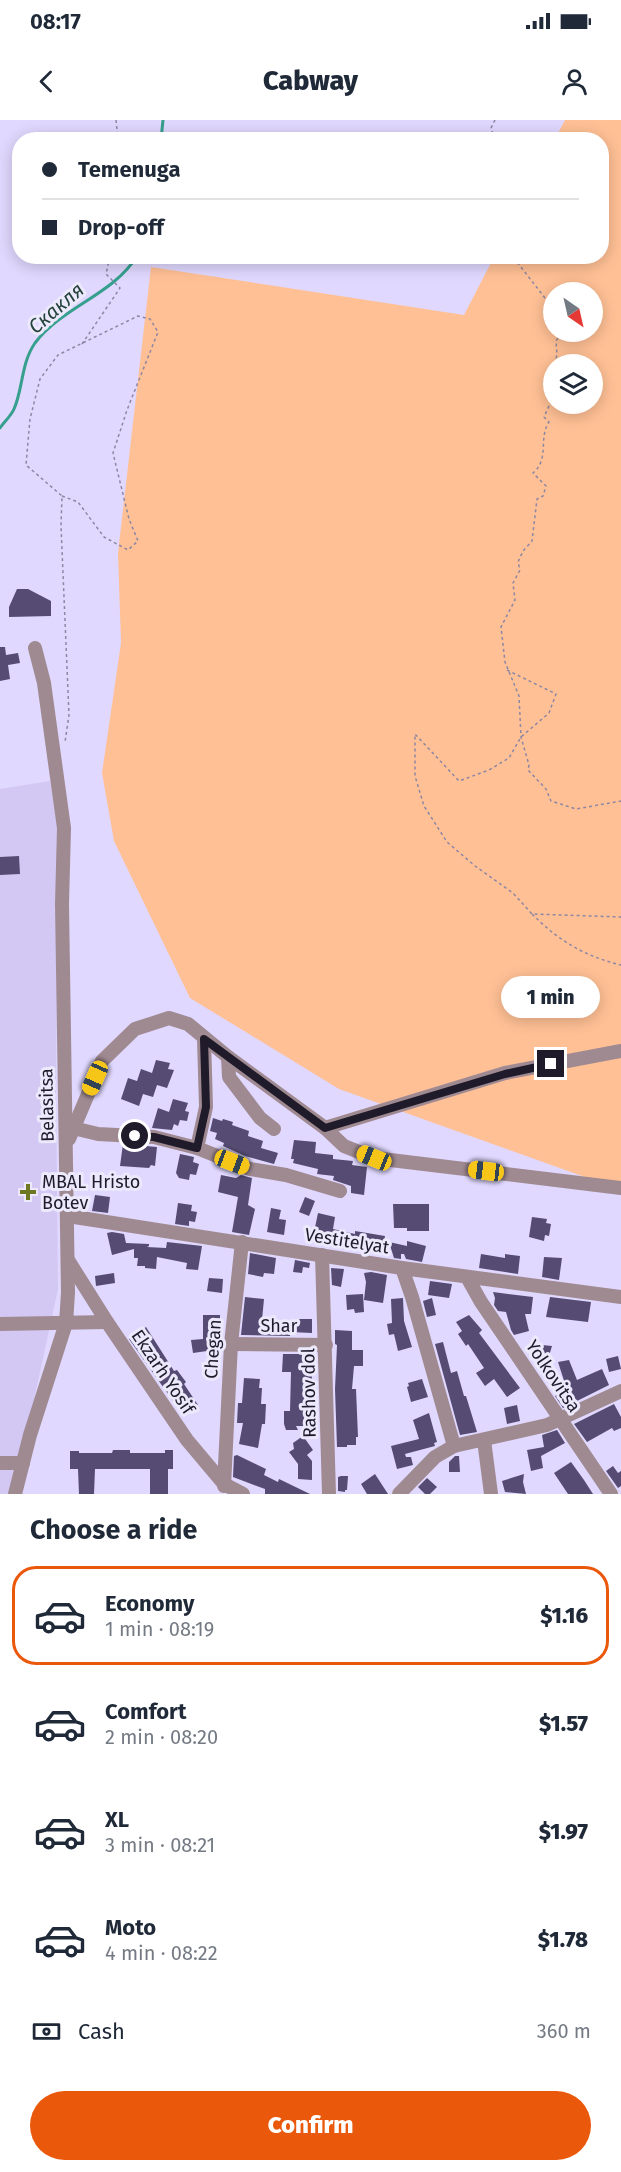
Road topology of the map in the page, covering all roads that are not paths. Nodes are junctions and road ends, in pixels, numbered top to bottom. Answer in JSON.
{"nodes":[{"id":1,"x":35,"y":648,"type":"dead end"},
{"id":2,"x":204,"y":1039,"type":"junction"},
{"id":3,"x":621,"y":1051,"type":"edge"},
{"id":4,"x":228,"y":1058,"type":"junction"},
{"id":5,"x":73,"y":1128,"type":"junction"},
{"id":6,"x":325,"y":1128,"type":"junction"},
{"id":7,"x":274,"y":1129,"type":"dead end"},
{"id":8,"x":66,"y":1147,"type":"junction"},
{"id":9,"x":197,"y":1148,"type":"junction"},
{"id":10,"x":621,"y":1188,"type":"edge"},
{"id":11,"x":339,"y":1191,"type":"dead end"},
{"id":12,"x":68,"y":1216,"type":"junction"},
{"id":13,"x":242,"y":1242,"type":"junction"},
{"id":14,"x":322,"y":1256,"type":"junction"},
{"id":15,"x":67,"y":1258,"type":"junction"},
{"id":16,"x":402,"y":1268,"type":"junction"},
{"id":17,"x":467,"y":1277,"type":"junction"},
{"id":18,"x":621,"y":1297,"type":"edge"},
{"id":19,"x":107,"y":1322,"type":"junction"},
{"id":20,"x":66,"y":1323,"type":"junction"},
{"id":21,"x":0,"y":1324,"type":"edge"},
{"id":22,"x":231,"y":1344,"type":"junction"},
{"id":23,"x":326,"y":1345,"type":"junction"},
{"id":24,"x":621,"y":1391,"type":"edge"},
{"id":25,"x":560,"y":1419,"type":"junction"},
{"id":26,"x":484,"y":1440,"type":"junction"},
{"id":27,"x":454,"y":1446,"type":"junction"},
{"id":28,"x":0,"y":1463,"type":"edge"},
{"id":29,"x":23,"y":1463,"type":"junction"},
{"id":30,"x":224,"y":1489,"type":"edge"},
{"id":31,"x":15,"y":1494,"type":"edge"},
{"id":32,"x":243,"y":1494,"type":"edge"},
{"id":33,"x":329,"y":1494,"type":"edge"},
{"id":34,"x":399,"y":1494,"type":"edge"},
{"id":35,"x":491,"y":1494,"type":"edge"},
{"id":36,"x":611,"y":1494,"type":"edge"}],
"edges":[{"from":1,"to":8,"type":"street","name":"Belasitsa"},
{"from":2,"to":4,"type":"street"},
{"from":2,"to":5,"type":"street"},
{"from":2,"to":9,"type":"street"},
{"from":3,"to":6,"type":"street"},
{"from":4,"to":6,"type":"street"},
{"from":4,"to":7,"type":"street"},
{"from":5,"to":8,"type":"street"},
{"from":5,"to":9,"type":"street"},
{"from":6,"to":10,"type":"street"},
{"from":8,"to":12,"type":"street","name":"Belasitsa"},
{"from":9,"to":11,"type":"street"},
{"from":12,"to":13,"type":"street","name":"Vestitelyat"},
{"from":12,"to":15,"type":"street","name":"Belasitsa"},
{"from":13,"to":14,"type":"street","name":"Vestitelyat"},
{"from":13,"to":22,"type":"street","name":"Chegan"},
{"from":14,"to":16,"type":"street","name":"Vestitelyat"},
{"from":14,"to":23,"type":"street","name":"Rashov dol"},
{"from":15,"to":19,"type":"street","name":"Ekzarh Yosif"},
{"from":15,"to":20,"type":"street","name":"Belasitsa"},
{"from":16,"to":17,"type":"street","name":"Vestitelyat"},
{"from":16,"to":27,"type":"street"},
{"from":17,"to":18,"type":"street","name":"Vestitelyat"},
{"from":17,"to":25,"type":"street","name":"Yolkovitsa"},
{"from":19,"to":20,"type":"street"},
{"from":19,"to":30,"type":"street","name":"Ekzarh Yosif"},
{"from":20,"to":21,"type":"street"},
{"from":20,"to":29,"type":"street","name":"Belasitsa"},
{"from":22,"to":23,"type":"street","name":"Shar"},
{"from":22,"to":30,"type":"street","name":"Chegan"},
{"from":23,"to":33,"type":"street","name":"Rashov dol"},
{"from":24,"to":25,"type":"street"},
{"from":25,"to":26,"type":"street"},
{"from":25,"to":36,"type":"street","name":"Yolkovitsa"},
{"from":26,"to":27,"type":"street"},
{"from":26,"to":35,"type":"street"},
{"from":27,"to":34,"type":"street"},
{"from":28,"to":29,"type":"street"},
{"from":29,"to":31,"type":"street","name":"Belasitsa"},
{"from":30,"to":32,"type":"street","name":"Ekzarh Yosif"}]}
